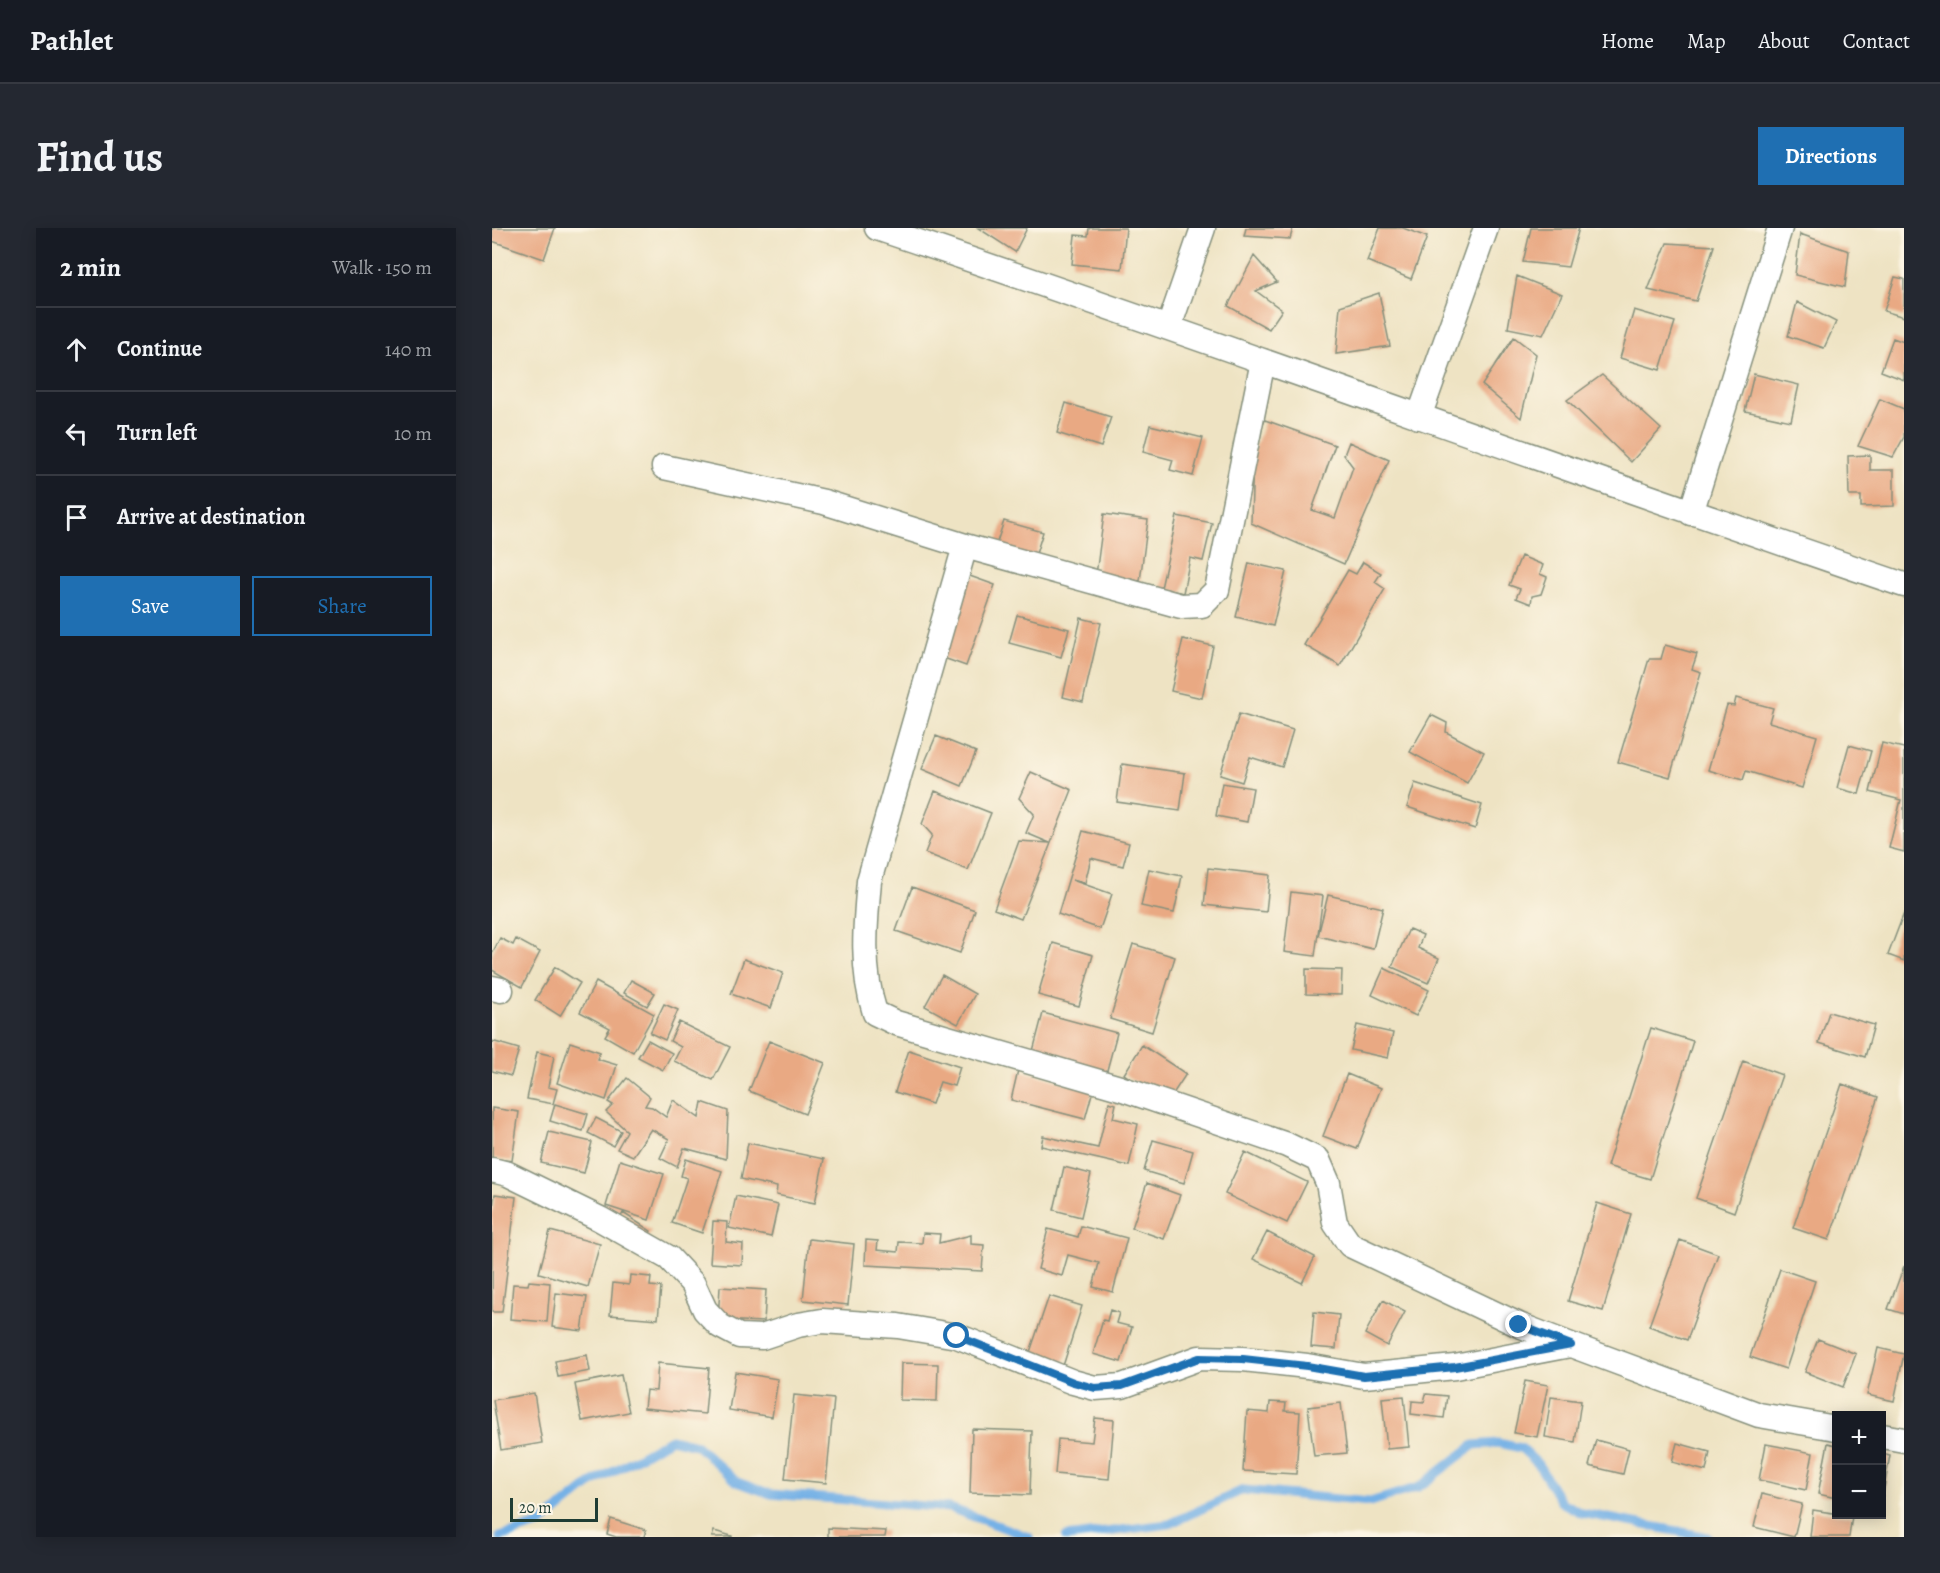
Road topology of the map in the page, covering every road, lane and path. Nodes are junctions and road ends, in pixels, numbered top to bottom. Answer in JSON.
{"nodes":[{"id":1,"x":877,"y":228,"type":"edge"},
{"id":2,"x":1203,"y":228,"type":"edge"},
{"id":3,"x":1486,"y":228,"type":"edge"},
{"id":4,"x":1780,"y":228,"type":"edge"},
{"id":5,"x":926,"y":236,"type":"edge"},
{"id":6,"x":1169,"y":327,"type":"junction"},
{"id":7,"x":1263,"y":361,"type":"junction"},
{"id":8,"x":1419,"y":417,"type":"junction"},
{"id":9,"x":664,"y":467,"type":"dead end"},
{"id":10,"x":1691,"y":513,"type":"junction"},
{"id":11,"x":965,"y":546,"type":"junction"},
{"id":12,"x":1904,"y":585,"type":"edge"},
{"id":13,"x":492,"y":1170,"type":"edge"},
{"id":14,"x":1571,"y":1345,"type":"junction"},
{"id":15,"x":1832,"y":1427,"type":"edge"},
{"id":16,"x":1886,"y":1437,"type":"edge"},
{"id":17,"x":1904,"y":1440,"type":"edge"}],
"edges":[{"from":1,"to":5,"type":"street"},
{"from":2,"to":6,"type":"street"},
{"from":3,"to":8,"type":"street"},
{"from":4,"to":10,"type":"street"},
{"from":5,"to":6,"type":"street"},
{"from":6,"to":7,"type":"street"},
{"from":7,"to":8,"type":"street"},
{"from":7,"to":11,"type":"street"},
{"from":8,"to":10,"type":"street"},
{"from":9,"to":11,"type":"street"},
{"from":10,"to":12,"type":"street"},
{"from":11,"to":14,"type":"street"},
{"from":13,"to":14,"type":"street"},
{"from":14,"to":15,"type":"street"},
{"from":16,"to":17,"type":"street"}]}
